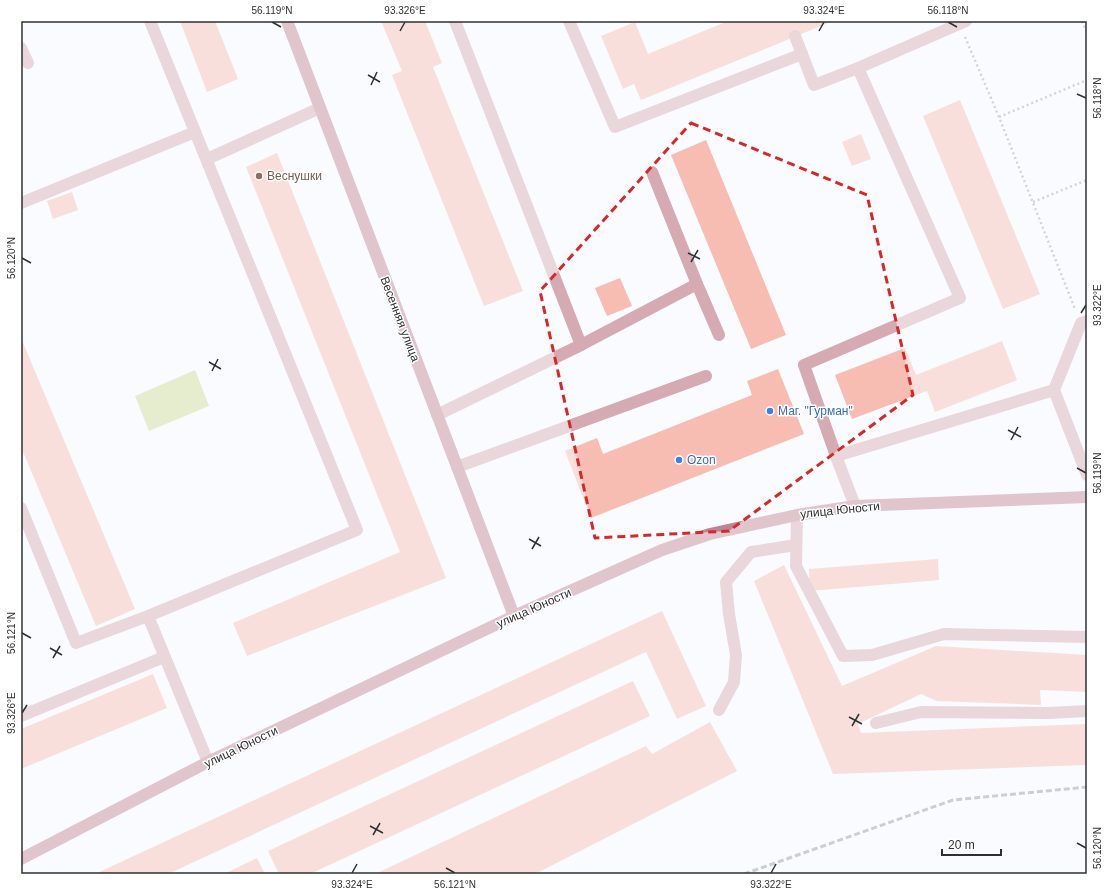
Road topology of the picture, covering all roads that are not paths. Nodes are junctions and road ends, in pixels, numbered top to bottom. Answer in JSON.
{"nodes":[{"id":1,"x":150,"y":21,"type":"edge"},
{"id":2,"x":287,"y":21,"type":"edge"},
{"id":3,"x":455,"y":21,"type":"edge"},
{"id":4,"x":569,"y":21,"type":"edge"},
{"id":5,"x":963,"y":22,"type":"edge"},
{"id":6,"x":796,"y":36,"type":"dead end"},
{"id":7,"x":21,"y":48,"type":"edge"},
{"id":8,"x":802,"y":54,"type":"junction"},
{"id":9,"x":28,"y":64,"type":"dead end"},
{"id":10,"x":858,"y":68,"type":"junction"},
{"id":11,"x":320,"y":108,"type":"junction"},
{"id":12,"x":195,"y":132,"type":"junction"},
{"id":13,"x":207,"y":159,"type":"junction"},
{"id":14,"x":652,"y":172,"type":"dead end"},
{"id":15,"x":21,"y":203,"type":"edge"},
{"id":16,"x":697,"y":284,"type":"junction"},
{"id":17,"x":1084,"y":322,"type":"edge"},
{"id":18,"x":719,"y":335,"type":"dead end"},
{"id":19,"x":580,"y":345,"type":"junction"},
{"id":20,"x":706,"y":376,"type":"dead end"},
{"id":21,"x":1054,"y":390,"type":"junction"},
{"id":22,"x":437,"y":415,"type":"junction"},
{"id":23,"x":836,"y":456,"type":"junction"},
{"id":24,"x":457,"y":467,"type":"junction"},
{"id":25,"x":1087,"y":475,"type":"edge"},
{"id":26,"x":1087,"y":497,"type":"edge"},
{"id":27,"x":856,"y":506,"type":"junction"},
{"id":28,"x":21,"y":508,"type":"edge"},
{"id":29,"x":797,"y":515,"type":"junction"},
{"id":30,"x":796,"y":545,"type":"junction"},
{"id":31,"x":148,"y":616,"type":"junction"},
{"id":32,"x":514,"y":616,"type":"junction"},
{"id":33,"x":1087,"y":637,"type":"edge"},
{"id":34,"x":164,"y":657,"type":"junction"},
{"id":35,"x":719,"y":710,"type":"dead end"},
{"id":36,"x":1087,"y":711,"type":"edge"},
{"id":37,"x":21,"y":716,"type":"edge"},
{"id":38,"x":876,"y":723,"type":"dead end"},
{"id":39,"x":208,"y":762,"type":"junction"},
{"id":40,"x":21,"y":859,"type":"edge"}],
"edges":[{"from":1,"to":12,"type":"lane"},
{"from":2,"to":11,"type":"street","name":"Весенняя улица"},
{"from":3,"to":19,"type":"lane"},
{"from":4,"to":8,"type":"lane"},
{"from":5,"to":10,"type":"lane"},
{"from":6,"to":8,"type":"lane"},
{"from":7,"to":9,"type":"lane"},
{"from":8,"to":10,"type":"lane"},
{"from":10,"to":23,"type":"lane"},
{"from":11,"to":13,"type":"lane"},
{"from":11,"to":22,"type":"street","name":"Весенняя улица"},
{"from":12,"to":13,"type":"lane"},
{"from":12,"to":15,"type":"lane"},
{"from":13,"to":31,"type":"lane"},
{"from":14,"to":16,"type":"lane"},
{"from":16,"to":18,"type":"lane"},
{"from":16,"to":19,"type":"lane"},
{"from":17,"to":21,"type":"lane"},
{"from":19,"to":22,"type":"lane"},
{"from":20,"to":24,"type":"lane"},
{"from":21,"to":23,"type":"lane"},
{"from":21,"to":25,"type":"lane"},
{"from":22,"to":24,"type":"street","name":"Весенняя улица"},
{"from":23,"to":27,"type":"lane"},
{"from":24,"to":32,"type":"street","name":"Весенняя улица"},
{"from":26,"to":27,"type":"street","name":"улица Юности"},
{"from":27,"to":29,"type":"street","name":"улица Юности"},
{"from":28,"to":31,"type":"lane"},
{"from":29,"to":30,"type":"lane"},
{"from":29,"to":32,"type":"street","name":"улица Юности"},
{"from":30,"to":33,"type":"lane"},
{"from":30,"to":35,"type":"lane"},
{"from":31,"to":34,"type":"lane"},
{"from":32,"to":39,"type":"street","name":"улица Юности"},
{"from":34,"to":37,"type":"lane"},
{"from":34,"to":39,"type":"lane"},
{"from":36,"to":38,"type":"lane"},
{"from":39,"to":40,"type":"street","name":"улица Юности"}]}
